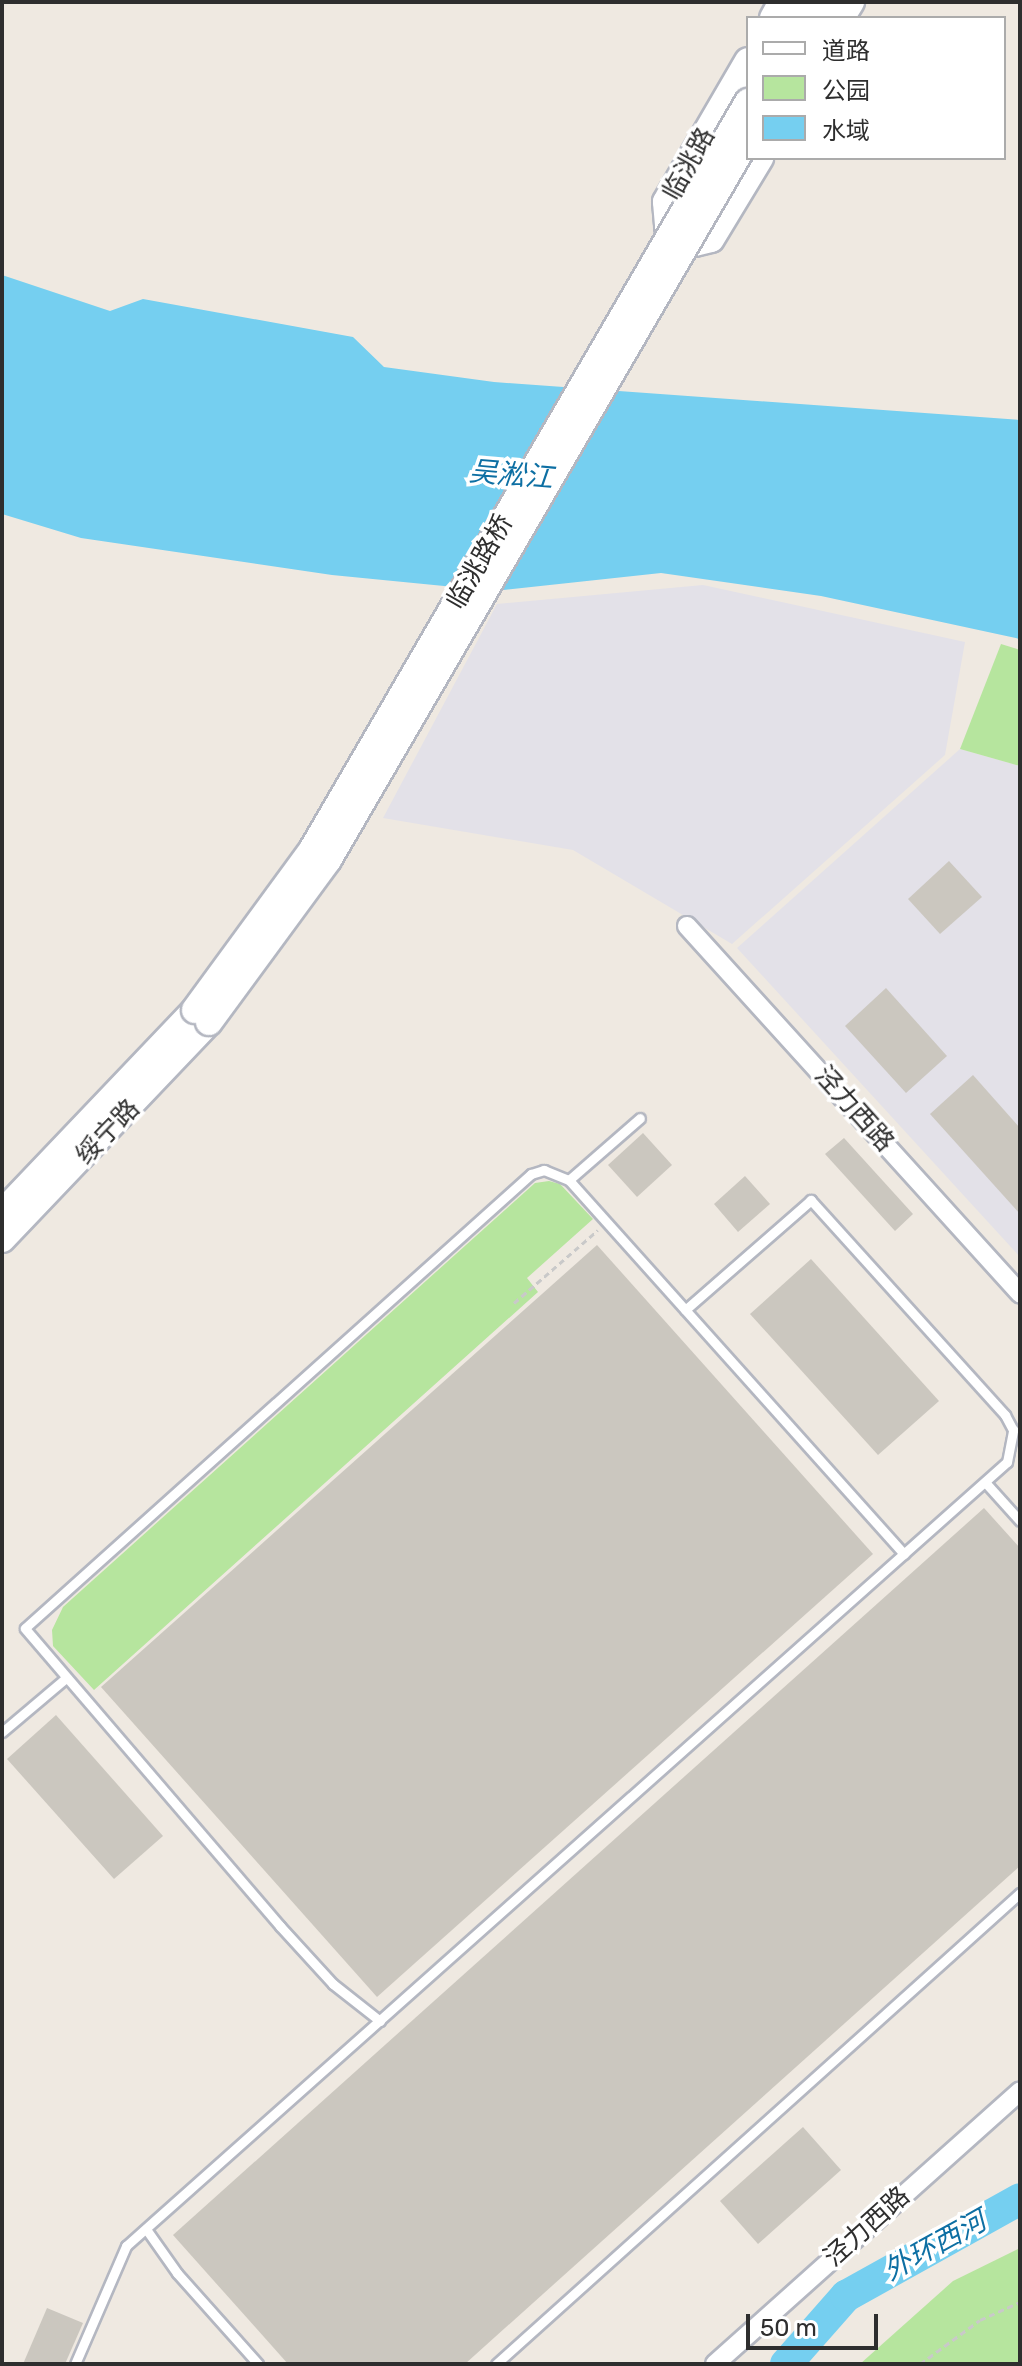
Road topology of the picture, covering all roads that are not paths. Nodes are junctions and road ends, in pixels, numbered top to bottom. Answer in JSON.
{"nodes":[{"id":1,"x":746,"y":64,"type":"edge"},
{"id":2,"x":746,"y":105,"type":"edge"},
{"id":3,"x":746,"y":141,"type":"edge"},
{"id":4,"x":759,"y":160,"type":"edge"},
{"id":5,"x":687,"y":926,"type":"dead end"},
{"id":6,"x":202,"y":1016,"type":"junction"},
{"id":7,"x":640,"y":1118,"type":"dead end"},
{"id":8,"x":569,"y":1180,"type":"junction"},
{"id":9,"x":2,"y":1213,"type":"edge"},
{"id":10,"x":2,"y":1239,"type":"edge"},
{"id":11,"x":1020,"y":1293,"type":"edge"},
{"id":12,"x":685,"y":1310,"type":"junction"},
{"id":13,"x":1005,"y":1415,"type":"junction"},
{"id":14,"x":1020,"y":1439,"type":"edge"},
{"id":15,"x":985,"y":1482,"type":"junction"},
{"id":16,"x":1020,"y":1521,"type":"edge"},
{"id":17,"x":904,"y":1554,"type":"junction"},
{"id":18,"x":66,"y":1678,"type":"junction"},
{"id":19,"x":2,"y":1732,"type":"edge"},
{"id":20,"x":1020,"y":1893,"type":"edge"},
{"id":21,"x":380,"y":2021,"type":"junction"},
{"id":22,"x":1020,"y":2091,"type":"edge"},
{"id":23,"x":146,"y":2229,"type":"junction"},
{"id":24,"x":75,"y":2364,"type":"edge"},
{"id":25,"x":258,"y":2364,"type":"edge"},
{"id":26,"x":496,"y":2364,"type":"edge"},
{"id":27,"x":715,"y":2364,"type":"edge"}],
"edges":[{"from":1,"to":4,"type":"main road","name":"临洮路"},
{"from":2,"to":6,"type":"main road","name":"临洮路桥","bridge":true},
{"from":3,"to":6,"type":"main road","name":"临洮路桥","bridge":true},
{"from":5,"to":11,"type":"street","name":"泾力西路"},
{"from":6,"to":9,"type":"main road","name":"绥宁路"},
{"from":6,"to":10,"type":"main road","name":"绥宁路"},
{"from":7,"to":8,"type":"lane"},
{"from":8,"to":12,"type":"lane"},
{"from":8,"to":18,"type":"lane"},
{"from":12,"to":13,"type":"lane"},
{"from":12,"to":17,"type":"lane"},
{"from":13,"to":14,"type":"lane"},
{"from":13,"to":15,"type":"lane"},
{"from":15,"to":16,"type":"lane"},
{"from":15,"to":17,"type":"lane"},
{"from":17,"to":21,"type":"lane"},
{"from":18,"to":19,"type":"lane"},
{"from":18,"to":21,"type":"lane"},
{"from":20,"to":26,"type":"lane"},
{"from":21,"to":23,"type":"lane"},
{"from":22,"to":27,"type":"street","name":"泾力西路"},
{"from":23,"to":24,"type":"lane"},
{"from":23,"to":25,"type":"lane"}]}
